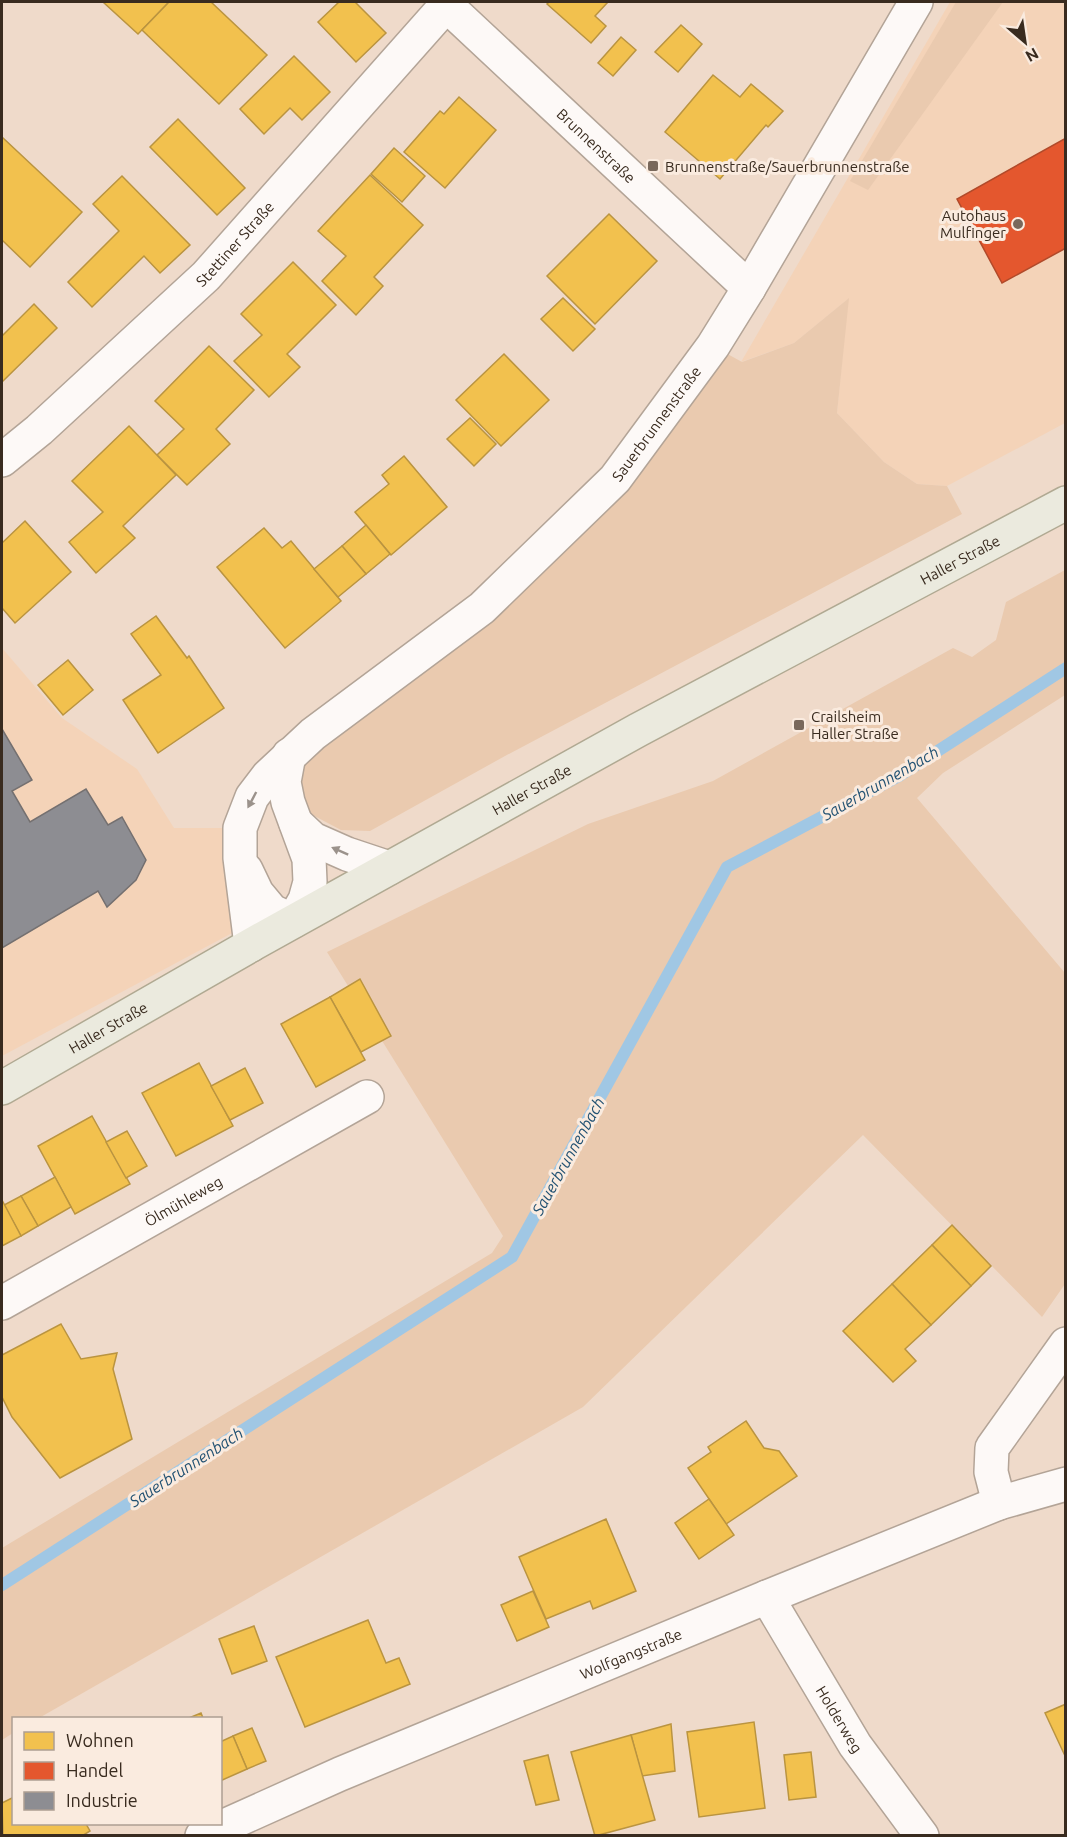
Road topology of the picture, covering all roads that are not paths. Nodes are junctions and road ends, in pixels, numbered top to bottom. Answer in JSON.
{"nodes":[{"id":1,"x":916,"y":2,"type":"edge"},
{"id":2,"x":446,"y":3,"type":"edge"},
{"id":3,"x":749,"y":288,"type":"junction"},
{"id":4,"x":2,"y":459,"type":"edge"},
{"id":5,"x":1065,"y":503,"type":"edge"},
{"id":6,"x":289,"y":755,"type":"junction"},
{"id":7,"x":296,"y":823,"type":"junction"},
{"id":8,"x":240,"y":858,"type":"junction"},
{"id":9,"x":389,"y":868,"type":"junction"},
{"id":10,"x":293,"y":921,"type":"junction"},
{"id":11,"x":251,"y":945,"type":"junction"},
{"id":12,"x":2,"y":1088,"type":"edge"},
{"id":13,"x":367,"y":1097,"type":"dead end"},
{"id":14,"x":2,"y":1304,"type":"edge"},
{"id":15,"x":1065,"y":1344,"type":"edge"},
{"id":16,"x":1065,"y":1484,"type":"edge"},
{"id":17,"x":999,"y":1503,"type":"junction"},
{"id":18,"x":767,"y":1598,"type":"junction"},
{"id":19,"x":202,"y":1836,"type":"edge"},
{"id":20,"x":922,"y":1836,"type":"edge"}],
"edges":[{"from":1,"to":3,"type":"street","name":"Sauerbrunnenstraße"},
{"from":2,"to":3,"type":"street","name":"Brunnenstraße"},
{"from":2,"to":4,"type":"street","name":"Stettiner Straße"},
{"from":3,"to":6,"type":"street","name":"Sauerbrunnenstraße"},
{"from":5,"to":9,"type":"main road","name":"Haller Straße"},
{"from":6,"to":7,"type":"street"},
{"from":6,"to":8,"type":"street","name":"Sauerbrunnenstraße","one_way":true},
{"from":9,"to":7,"type":"street","one_way":true},
{"from":7,"to":10,"type":"street"},
{"from":8,"to":10,"type":"street","name":"Sauerbrunnenstraße"},
{"from":8,"to":11,"type":"street","name":"Sauerbrunnenstraße"},
{"from":9,"to":10,"type":"main road","name":"Haller Straße"},
{"from":10,"to":11,"type":"main road","name":"Haller Straße"},
{"from":11,"to":12,"type":"main road","name":"Haller Straße"},
{"from":13,"to":14,"type":"street","name":"Ölmühleweg"},
{"from":15,"to":17,"type":"street"},
{"from":16,"to":17,"type":"street","name":"Wolfgangstraße"},
{"from":17,"to":18,"type":"street","name":"Wolfgangstraße"},
{"from":18,"to":19,"type":"street","name":"Wolfgangstraße"},
{"from":18,"to":20,"type":"street","name":"Holderweg"}]}
